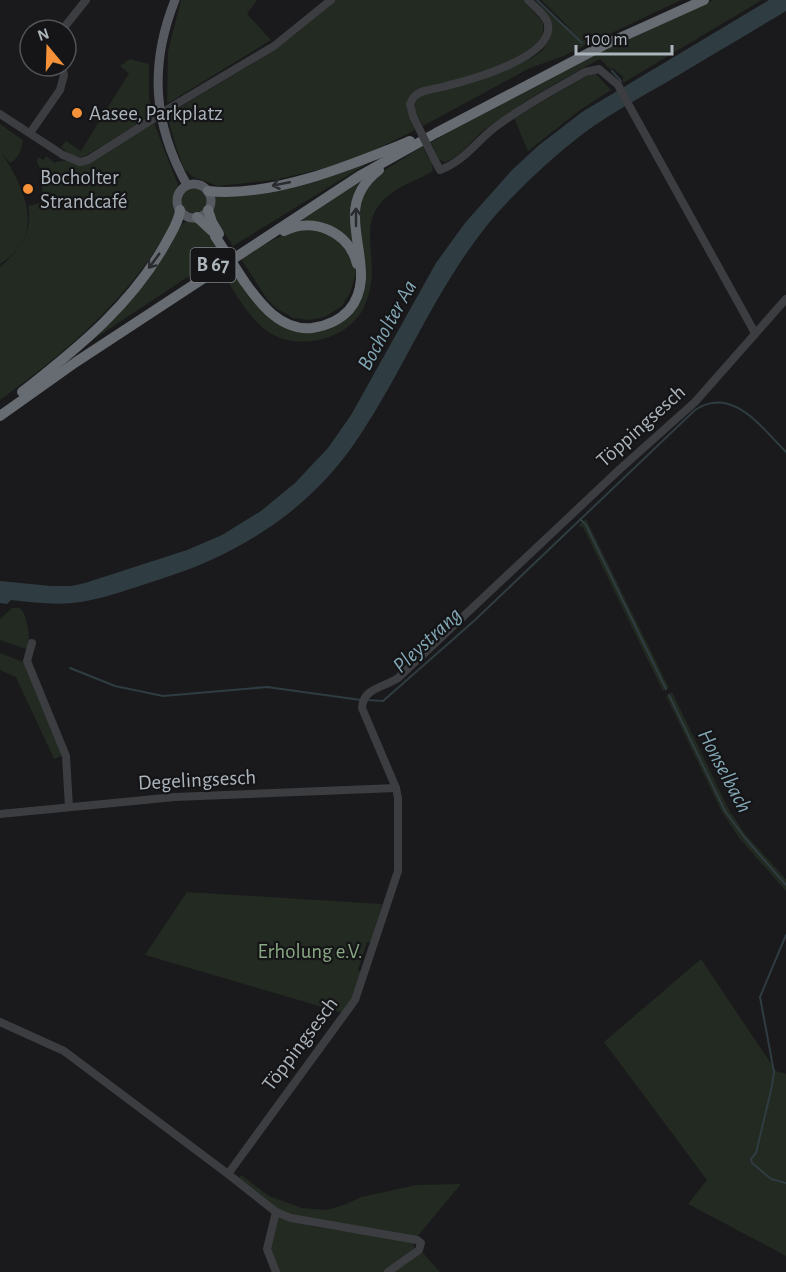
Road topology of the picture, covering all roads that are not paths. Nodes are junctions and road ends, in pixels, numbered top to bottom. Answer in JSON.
{"nodes":[{"id":1,"x":86,"y":0,"type":"edge"},
{"id":2,"x":175,"y":0,"type":"edge"},
{"id":3,"x":331,"y":0,"type":"edge"},
{"id":4,"x":528,"y":0,"type":"edge"},
{"id":5,"x":692,"y":0,"type":"edge"},
{"id":6,"x":704,"y":0,"type":"edge"},
{"id":7,"x":72,"y":18,"type":"edge"},
{"id":8,"x":63,"y":78,"type":"edge"},
{"id":9,"x":168,"y":109,"type":"dead end"},
{"id":10,"x":0,"y":114,"type":"edge"},
{"id":11,"x":153,"y":119,"type":"dead end"},
{"id":12,"x":30,"y":133,"type":"junction"},
{"id":13,"x":436,"y":133,"type":"junction"},
{"id":14,"x":416,"y":139,"type":"junction"},
{"id":15,"x":187,"y":185,"type":"junction"},
{"id":16,"x":208,"y":191,"type":"junction"},
{"id":17,"x":180,"y":210,"type":"junction"},
{"id":18,"x":208,"y":210,"type":"junction"},
{"id":19,"x":197,"y":217,"type":"junction"},
{"id":20,"x":217,"y":235,"type":"junction"},
{"id":21,"x":240,"y":254,"type":"junction"},
{"id":22,"x":246,"y":279,"type":"junction"},
{"id":23,"x":786,"y":298,"type":"edge"},
{"id":24,"x":755,"y":333,"type":"junction"},
{"id":25,"x":15,"y":398,"type":"junction"},
{"id":26,"x":0,"y":409,"type":"edge"},
{"id":27,"x":0,"y":416,"type":"edge"},
{"id":28,"x":31,"y":647,"type":"dead end"},
{"id":29,"x":396,"y":788,"type":"junction"},
{"id":30,"x":69,"y":807,"type":"junction"},
{"id":31,"x":0,"y":814,"type":"edge"},
{"id":32,"x":0,"y":1022,"type":"edge"},
{"id":33,"x":228,"y":1174,"type":"junction"},
{"id":34,"x":276,"y":1212,"type":"junction"},
{"id":35,"x":276,"y":1272,"type":"edge"},
{"id":36,"x":388,"y":1272,"type":"edge"}],
"edges":[{"from":1,"to":7,"type":"street"},
{"from":2,"to":15,"type":"main road"},
{"from":3,"to":9,"type":"street"},
{"from":4,"to":24,"type":"street","bridge":true},
{"from":5,"to":14,"type":"highway","number":"B 67"},
{"from":6,"to":13,"type":"highway","number":"B 67"},
{"from":8,"to":12,"type":"street"},
{"from":10,"to":12,"type":"street"},
{"from":11,"to":12,"type":"street"},
{"from":13,"to":21,"type":"highway","number":"B 67"},
{"from":22,"to":13,"type":"highway","number":"B 67","one_way":true},
{"from":14,"to":16,"type":"highway","number":"B 67","one_way":true},
{"from":14,"to":25,"type":"highway","number":"B 67"},
{"from":15,"to":16,"type":"main road"},
{"from":15,"to":17,"type":"main road"},
{"from":16,"to":18,"type":"main road"},
{"from":17,"to":19,"type":"main road"},
{"from":17,"to":25,"type":"highway","number":"B 67","one_way":true},
{"from":18,"to":19,"type":"main road"},
{"from":18,"to":20,"type":"highway","number":"B 67"},
{"from":19,"to":20,"type":"highway","number":"B 67"},
{"from":20,"to":22,"type":"highway","number":"B 67","bridge":true},
{"from":21,"to":22,"type":"highway","number":"B 67"},
{"from":21,"to":27,"type":"highway","number":"B 67"},
{"from":23,"to":24,"type":"street","name":"Töppingsesch"},
{"from":24,"to":29,"type":"street","name":"Töppingsesch"},
{"from":25,"to":26,"type":"highway","number":"B 67"},
{"from":28,"to":30,"type":"street"},
{"from":29,"to":30,"type":"street","name":"Degelingsesch"},
{"from":29,"to":33,"type":"street","name":"Töppingsesch"},
{"from":30,"to":31,"type":"street","name":"Degelingsesch"},
{"from":32,"to":33,"type":"street"},
{"from":33,"to":34,"type":"street"},
{"from":34,"to":35,"type":"street"},
{"from":34,"to":36,"type":"street"}]}
